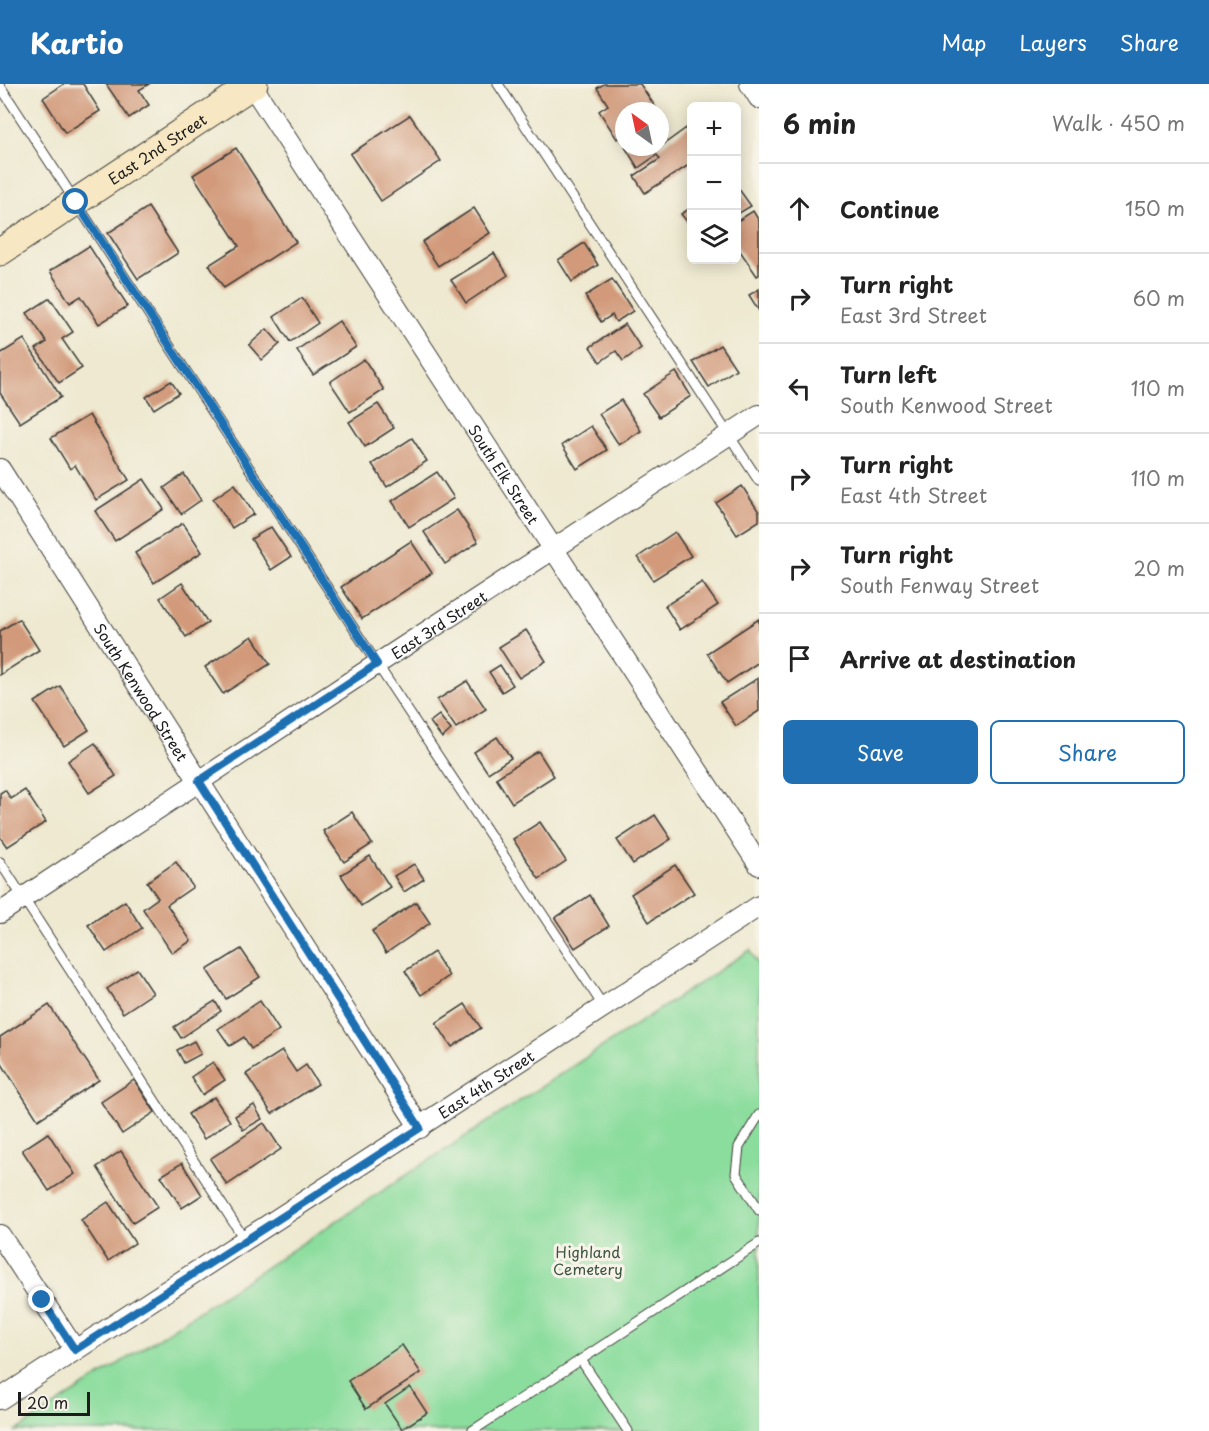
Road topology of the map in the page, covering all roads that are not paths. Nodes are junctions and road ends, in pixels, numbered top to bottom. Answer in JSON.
{"nodes":[{"id":1,"x":252,"y":84,"type":"edge"},
{"id":2,"x":498,"y":84,"type":"edge"},
{"id":3,"x":750,"y":84,"type":"edge"},
{"id":4,"x":0,"y":86,"type":"edge"},
{"id":5,"x":759,"y":98,"type":"edge"},
{"id":6,"x":76,"y":202,"type":"junction"},
{"id":7,"x":0,"y":252,"type":"edge"},
{"id":8,"x":759,"y":415,"type":"edge"},
{"id":9,"x":729,"y":434,"type":"junction"},
{"id":10,"x":0,"y":469,"type":"edge"},
{"id":11,"x":759,"y":481,"type":"edge"},
{"id":12,"x":554,"y":548,"type":"junction"},
{"id":13,"x":377,"y":664,"type":"junction"},
{"id":14,"x":199,"y":781,"type":"junction"},
{"id":15,"x":0,"y":862,"type":"edge"},
{"id":16,"x":759,"y":865,"type":"edge"},
{"id":17,"x":24,"y":898,"type":"junction"},
{"id":18,"x":759,"y":906,"type":"edge"},
{"id":19,"x":0,"y":914,"type":"edge"},
{"id":20,"x":604,"y":1007,"type":"junction"},
{"id":21,"x":759,"y":1115,"type":"edge"},
{"id":22,"x":420,"y":1128,"type":"junction"},
{"id":23,"x":759,"y":1210,"type":"edge"},
{"id":24,"x":0,"y":1235,"type":"edge"},
{"id":25,"x":245,"y":1240,"type":"junction"},
{"id":26,"x":759,"y":1243,"type":"edge"},
{"id":27,"x":75,"y":1350,"type":"junction"},
{"id":28,"x":581,"y":1360,"type":"junction"},
{"id":29,"x":0,"y":1399,"type":"edge"},
{"id":30,"x":472,"y":1431,"type":"edge"},
{"id":31,"x":628,"y":1431,"type":"edge"}],
"edges":[{"from":1,"to":6,"type":"main road","name":"East 2nd Street"},
{"from":1,"to":12,"type":"street","name":"South Elk Street"},
{"from":2,"to":9,"type":"lane"},
{"from":3,"to":5,"type":"street"},
{"from":4,"to":6,"type":"lane"},
{"from":6,"to":7,"type":"main road","name":"East 2nd Street"},
{"from":6,"to":13,"type":"lane"},
{"from":8,"to":9,"type":"street","name":"East 3rd Street"},
{"from":9,"to":11,"type":"lane"},
{"from":9,"to":12,"type":"street","name":"East 3rd Street"},
{"from":10,"to":14,"type":"street","name":"South Kenwood Street"},
{"from":12,"to":13,"type":"street","name":"East 3rd Street"},
{"from":12,"to":16,"type":"street","name":"South Elk Street"},
{"from":13,"to":14,"type":"street","name":"East 3rd Street"},
{"from":13,"to":20,"type":"lane"},
{"from":14,"to":17,"type":"street","name":"East 3rd Street"},
{"from":14,"to":22,"type":"street","name":"South Kenwood Street"},
{"from":15,"to":17,"type":"lane"},
{"from":17,"to":19,"type":"street","name":"East 3rd Street"},
{"from":17,"to":25,"type":"lane"},
{"from":18,"to":20,"type":"street","name":"East 4th Street"},
{"from":20,"to":22,"type":"street","name":"East 4th Street"},
{"from":21,"to":23,"type":"lane"},
{"from":22,"to":25,"type":"street","name":"East 4th Street"},
{"from":24,"to":27,"type":"street"},
{"from":25,"to":27,"type":"street","name":"East 4th Street"},
{"from":26,"to":28,"type":"lane"},
{"from":27,"to":29,"type":"street","name":"East 4th Street"},
{"from":28,"to":30,"type":"lane"},
{"from":28,"to":31,"type":"lane"}]}
